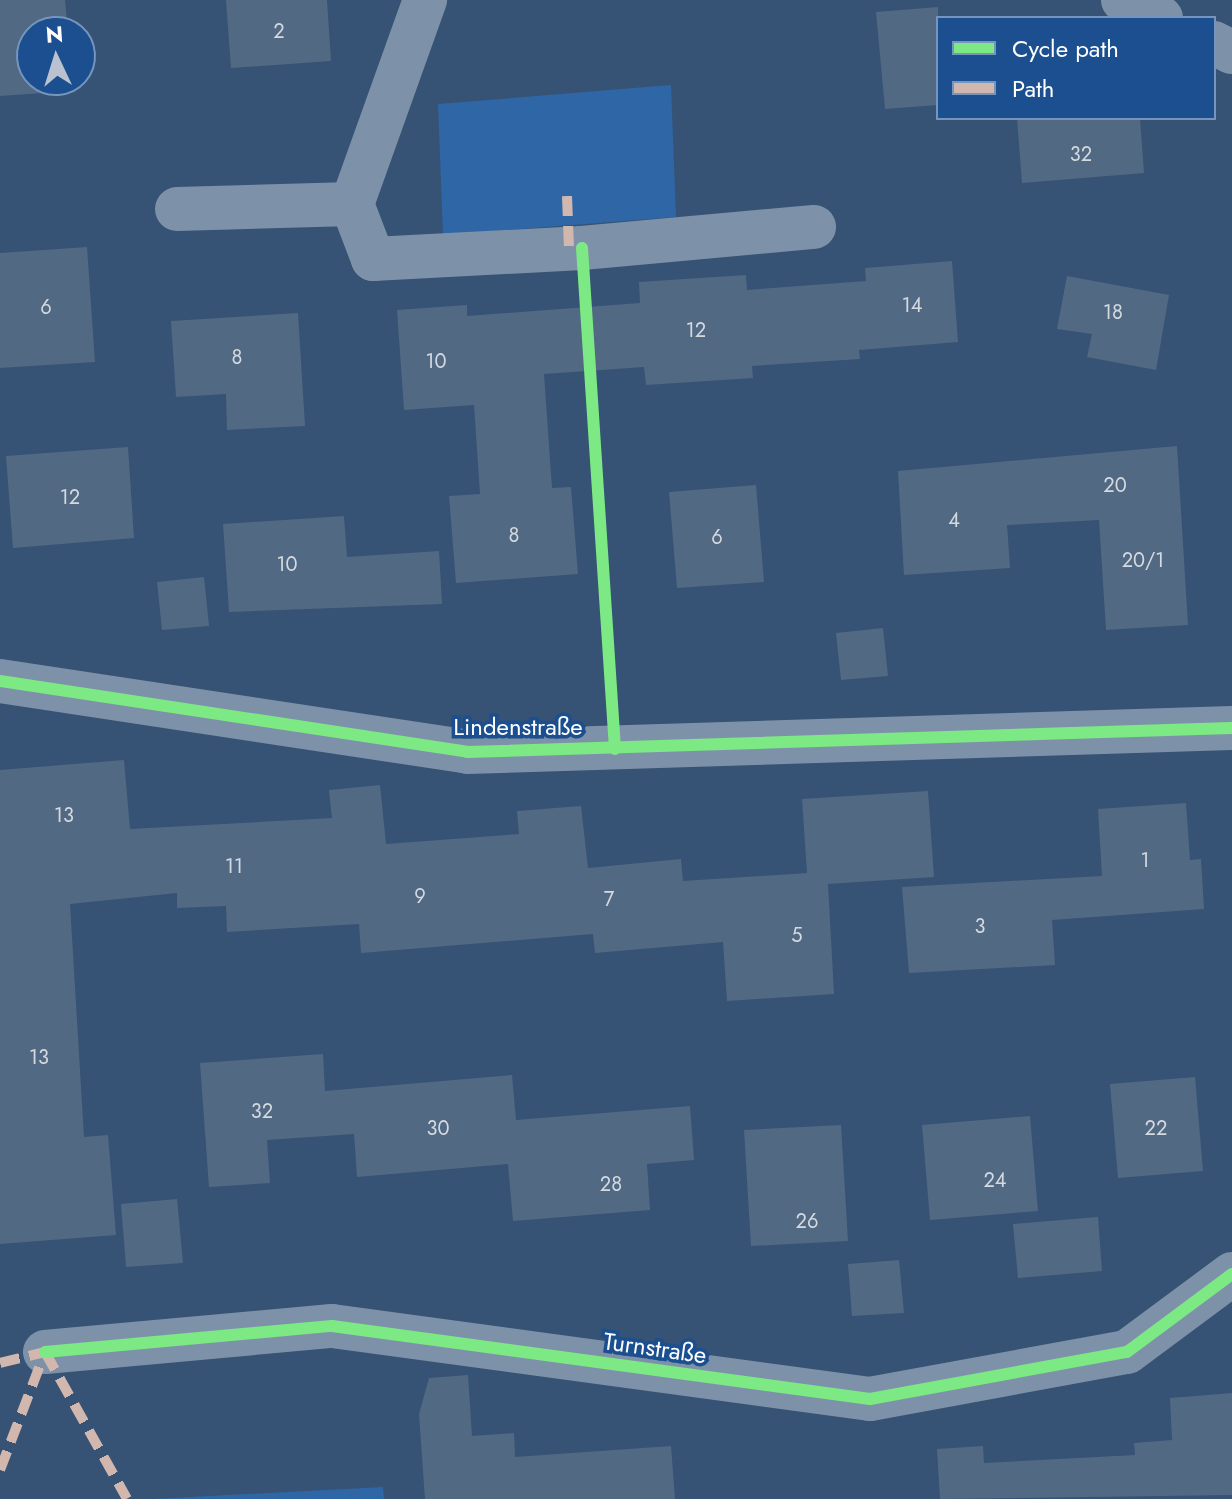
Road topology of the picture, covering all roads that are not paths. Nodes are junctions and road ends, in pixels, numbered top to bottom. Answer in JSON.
{"nodes":[{"id":1,"x":425,"y":0,"type":"edge"},
{"id":2,"x":1123,"y":0,"type":"edge"},
{"id":3,"x":1157,"y":16,"type":"edge"},
{"id":4,"x":352,"y":204,"type":"junction"},
{"id":5,"x":177,"y":209,"type":"dead end"},
{"id":6,"x":814,"y":227,"type":"dead end"},
{"id":7,"x":0,"y":681,"type":"edge"},
{"id":8,"x":1232,"y":728,"type":"edge"},
{"id":9,"x":1232,"y":1274,"type":"edge"},
{"id":10,"x":45,"y":1352,"type":"dead end"}],
"edges":[{"from":1,"to":4,"type":"street"},
{"from":2,"to":3,"type":"street"},
{"from":4,"to":5,"type":"street"},
{"from":4,"to":6,"type":"street"},
{"from":7,"to":8,"type":"street","name":"Lindenstraße"},
{"from":9,"to":10,"type":"street","name":"Turnstraße"}]}
